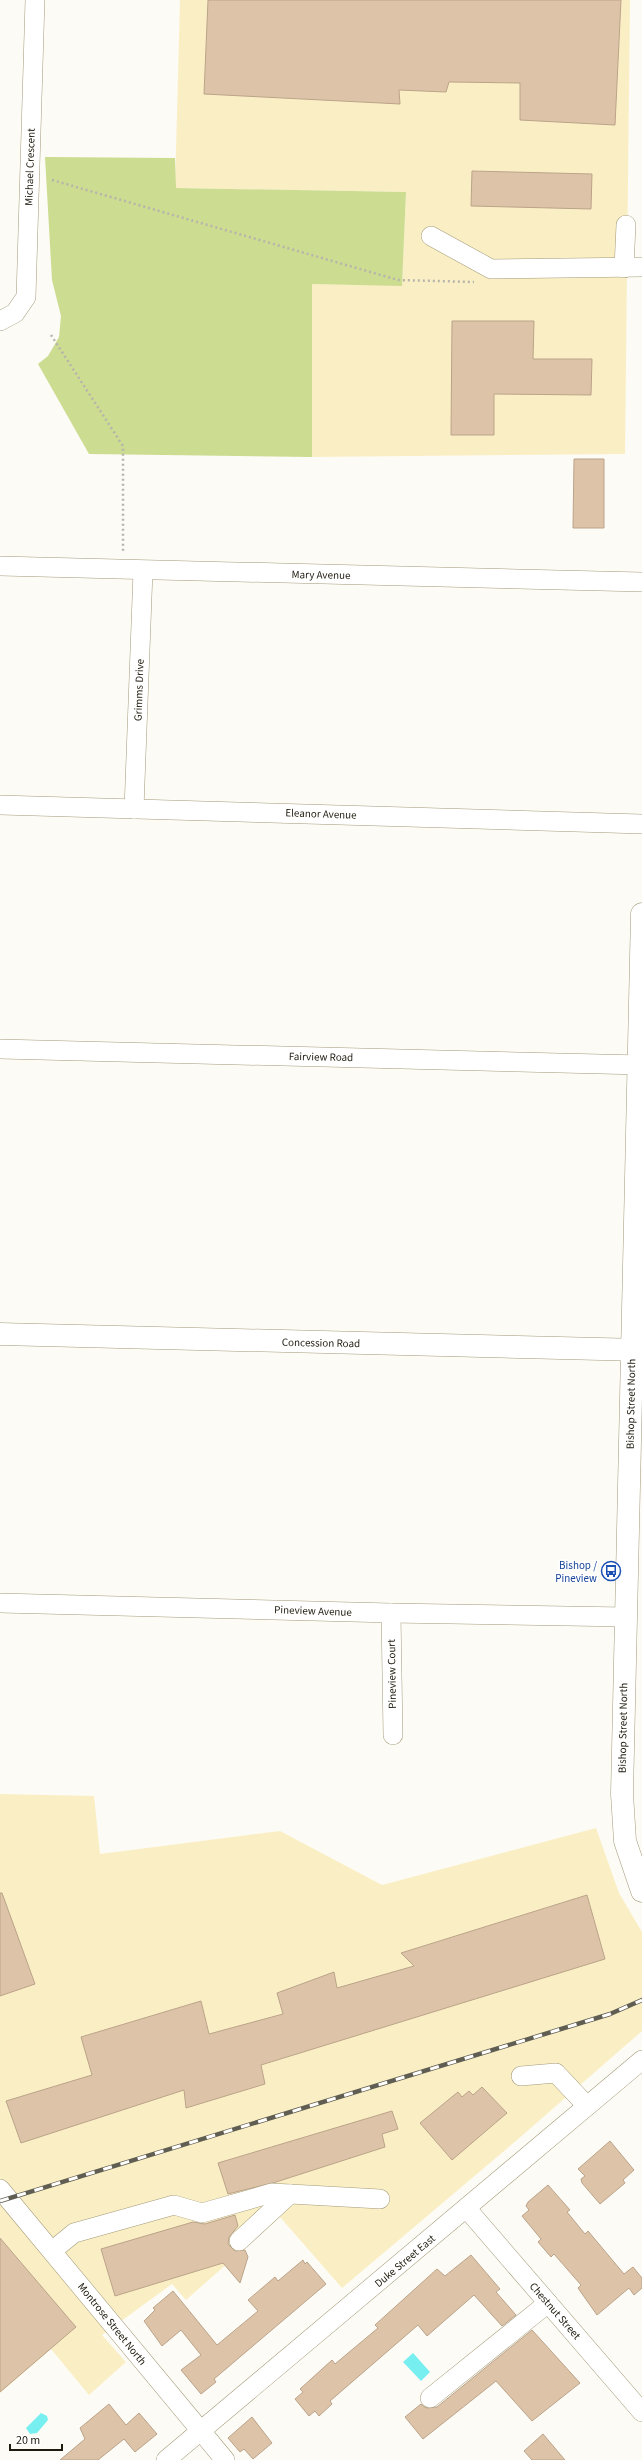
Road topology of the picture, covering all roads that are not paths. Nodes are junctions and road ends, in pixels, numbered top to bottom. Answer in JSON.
{"nodes":[{"id":1,"x":35,"y":0,"type":"edge"},
{"id":2,"x":626,"y":225,"type":"dead end"},
{"id":3,"x":432,"y":236,"type":"dead end"},
{"id":4,"x":633,"y":268,"type":"edge"},
{"id":5,"x":0,"y":320,"type":"edge"},
{"id":6,"x":0,"y":566,"type":"edge"},
{"id":7,"x":143,"y":571,"type":"junction"},
{"id":8,"x":642,"y":582,"type":"edge"},
{"id":9,"x":0,"y":805,"type":"edge"},
{"id":10,"x":134,"y":809,"type":"junction"},
{"id":11,"x":642,"y":824,"type":"edge"},
{"id":12,"x":642,"y":914,"type":"edge"},
{"id":13,"x":0,"y":1049,"type":"edge"},
{"id":14,"x":640,"y":1065,"type":"edge"},
{"id":15,"x":0,"y":1334,"type":"edge"},
{"id":16,"x":637,"y":1350,"type":"edge"},
{"id":17,"x":0,"y":1603,"type":"edge"},
{"id":18,"x":391,"y":1613,"type":"junction"},
{"id":19,"x":626,"y":1617,"type":"junction"},
{"id":20,"x":393,"y":1735,"type":"dead end"},
{"id":21,"x":642,"y":1891,"type":"edge"},
{"id":22,"x":642,"y":2060,"type":"edge"},
{"id":23,"x":521,"y":2076,"type":"dead end"},
{"id":24,"x":587,"y":2106,"type":"junction"},
{"id":25,"x":0,"y":2189,"type":"edge"},
{"id":26,"x":290,"y":2194,"type":"junction"},
{"id":27,"x":380,"y":2199,"type":"dead end"},
{"id":28,"x":467,"y":2209,"type":"junction"},
{"id":29,"x":239,"y":2240,"type":"dead end"},
{"id":30,"x":52,"y":2252,"type":"junction"},
{"id":31,"x":548,"y":2303,"type":"junction"},
{"id":32,"x":430,"y":2398,"type":"dead end"},
{"id":33,"x":642,"y":2412,"type":"edge"},
{"id":34,"x":200,"y":2431,"type":"junction"},
{"id":35,"x":166,"y":2460,"type":"edge"},
{"id":36,"x":225,"y":2460,"type":"edge"}],
"edges":[{"from":1,"to":5,"type":"street","name":"Michael Crescent"},
{"from":2,"to":4,"type":"street"},
{"from":3,"to":4,"type":"street"},
{"from":6,"to":7,"type":"street","name":"Mary Avenue"},
{"from":7,"to":8,"type":"street","name":"Mary Avenue"},
{"from":7,"to":10,"type":"street","name":"Grimms Drive"},
{"from":9,"to":10,"type":"street","name":"Eleanor Avenue"},
{"from":10,"to":11,"type":"street","name":"Eleanor Avenue"},
{"from":12,"to":14,"type":"main road","name":"Bishop Street North"},
{"from":13,"to":14,"type":"street","name":"Fairview Road"},
{"from":14,"to":16,"type":"main road","name":"Bishop Street North"},
{"from":15,"to":16,"type":"main road","name":"Concession Road"},
{"from":16,"to":19,"type":"main road","name":"Bishop Street North"},
{"from":17,"to":18,"type":"street","name":"Pineview Avenue"},
{"from":18,"to":19,"type":"street","name":"Pineview Avenue"},
{"from":18,"to":20,"type":"street","name":"Pineview Court"},
{"from":19,"to":21,"type":"main road","name":"Bishop Street North"},
{"from":22,"to":24,"type":"street","name":"Duke Street East"},
{"from":23,"to":24,"type":"street"},
{"from":24,"to":28,"type":"street","name":"Duke Street East"},
{"from":25,"to":30,"type":"street","name":"Montrose Street North"},
{"from":26,"to":27,"type":"street"},
{"from":26,"to":29,"type":"street"},
{"from":26,"to":30,"type":"street"},
{"from":28,"to":31,"type":"street","name":"Chestnut Street"},
{"from":28,"to":34,"type":"street","name":"Duke Street East"},
{"from":30,"to":34,"type":"street","name":"Montrose Street North"},
{"from":31,"to":32,"type":"street"},
{"from":31,"to":33,"type":"street","name":"Chestnut Street"},
{"from":34,"to":35,"type":"street","name":"Duke Street East"},
{"from":34,"to":36,"type":"street","name":"Montrose Street North"}]}
